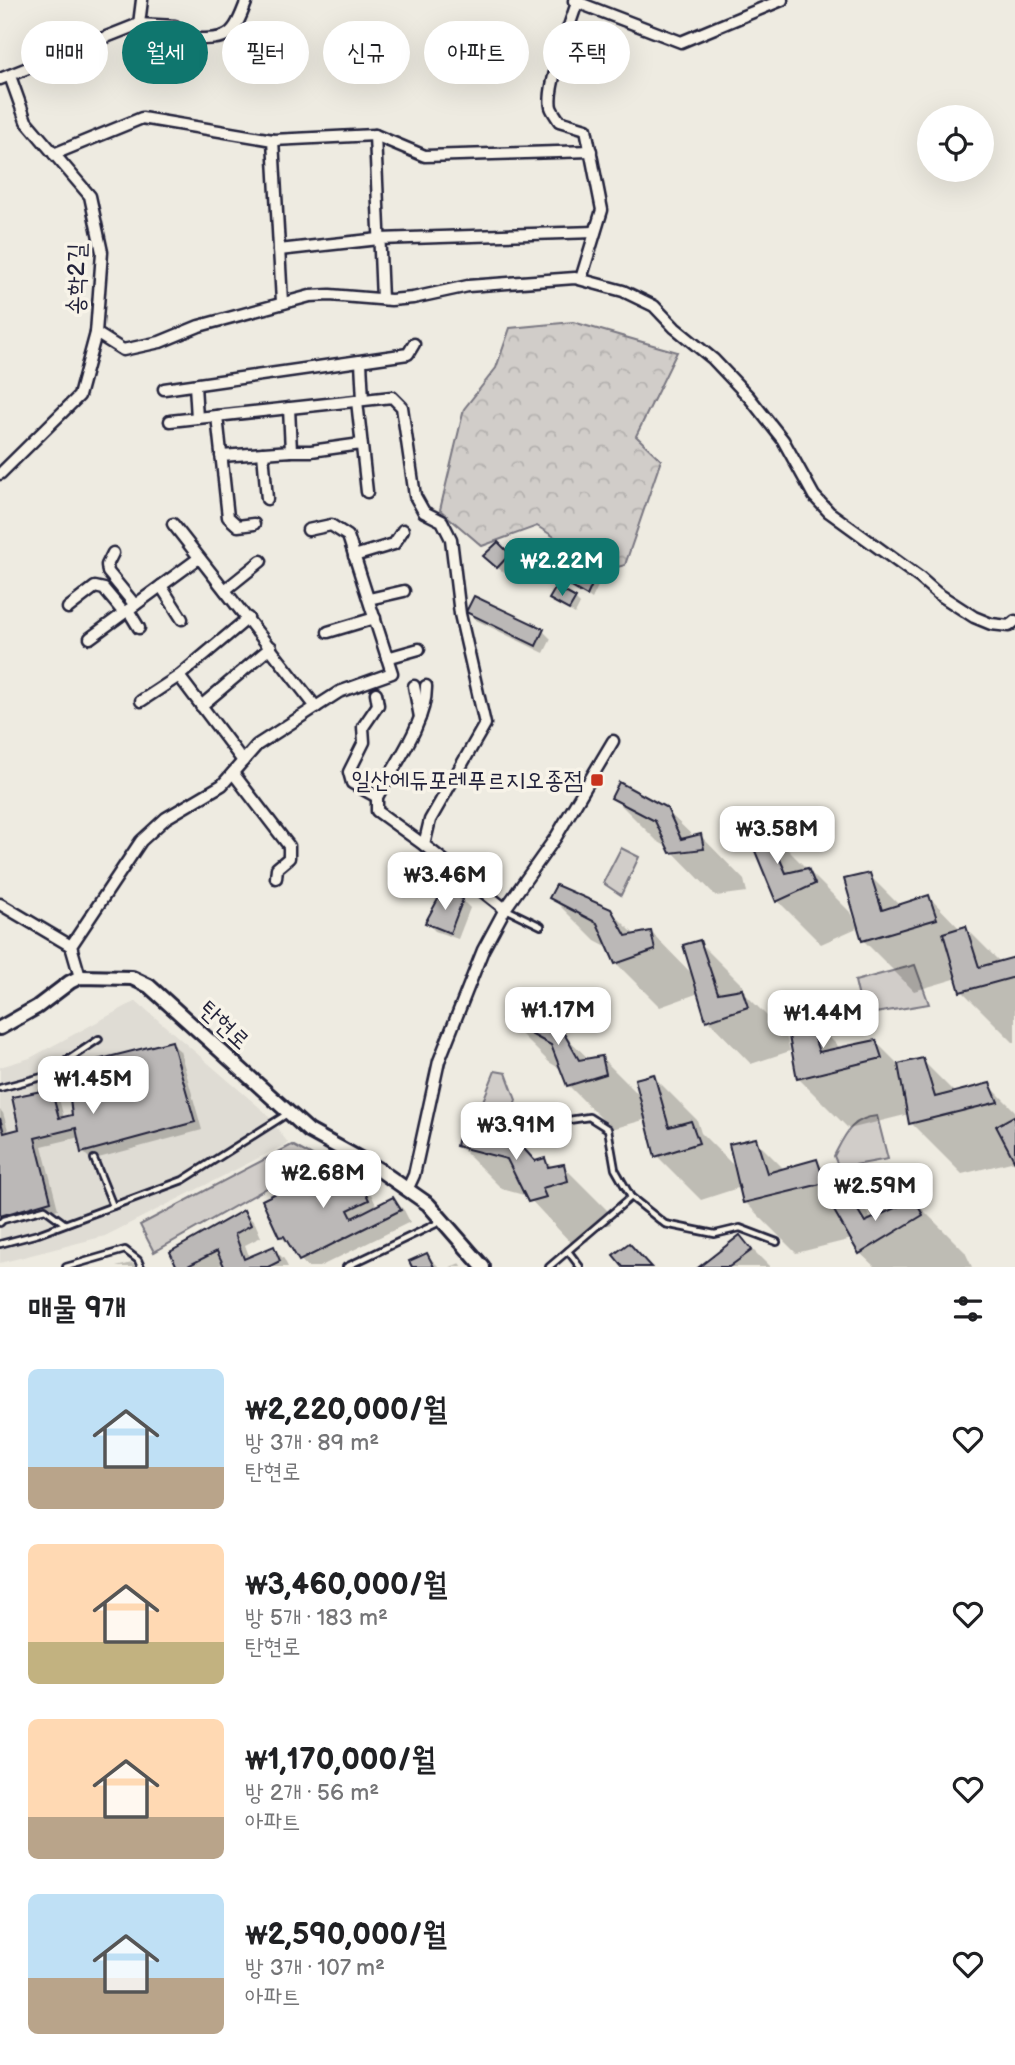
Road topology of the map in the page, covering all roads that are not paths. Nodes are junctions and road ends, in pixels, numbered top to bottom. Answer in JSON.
{"nodes":[{"id":1,"x":142,"y":0,"type":"edge"},
{"id":2,"x":247,"y":0,"type":"edge"},
{"id":3,"x":782,"y":0,"type":"edge"},
{"id":4,"x":576,"y":1,"type":"edge"},
{"id":5,"x":139,"y":21,"type":"edge"},
{"id":6,"x":122,"y":31,"type":"edge"},
{"id":7,"x":208,"y":39,"type":"edge"},
{"id":8,"x":5,"y":78,"type":"edge"},
{"id":9,"x":375,"y":135,"type":"junction"},
{"id":10,"x":273,"y":140,"type":"junction"},
{"id":11,"x":590,"y":151,"type":"junction"},
{"id":12,"x":54,"y":154,"type":"junction"},
{"id":13,"x":595,"y":232,"type":"junction"},
{"id":14,"x":379,"y":239,"type":"junction"},
{"id":15,"x":279,"y":250,"type":"junction"},
{"id":16,"x":581,"y":279,"type":"junction"},
{"id":17,"x":382,"y":299,"type":"junction"},
{"id":18,"x":282,"y":302,"type":"junction"},
{"id":19,"x":96,"y":333,"type":"junction"},
{"id":20,"x":414,"y":344,"type":"dead end"},
{"id":21,"x":361,"y":362,"type":"junction"},
{"id":22,"x":195,"y":385,"type":"junction"},
{"id":23,"x":164,"y":389,"type":"dead end"},
{"id":24,"x":360,"y":401,"type":"junction"},
{"id":25,"x":289,"y":408,"type":"junction"},
{"id":26,"x":217,"y":416,"type":"junction"},
{"id":27,"x":197,"y":418,"type":"junction"},
{"id":28,"x":170,"y":421,"type":"dead end"},
{"id":29,"x":361,"y":444,"type":"junction"},
{"id":30,"x":288,"y":451,"type":"junction"},
{"id":31,"x":263,"y":453,"type":"junction"},
{"id":32,"x":221,"y":456,"type":"junction"},
{"id":33,"x":0,"y":474,"type":"edge"},
{"id":34,"x":367,"y":492,"type":"dead end"},
{"id":35,"x":267,"y":499,"type":"dead end"},
{"id":36,"x":173,"y":524,"type":"dead end"},
{"id":37,"x":254,"y":524,"type":"dead end"},
{"id":38,"x":308,"y":530,"type":"dead end"},
{"id":39,"x":403,"y":530,"type":"dead end"},
{"id":40,"x":113,"y":553,"type":"dead end"},
{"id":41,"x":354,"y":556,"type":"junction"},
{"id":42,"x":199,"y":558,"type":"junction"},
{"id":43,"x":261,"y":561,"type":"dead end"},
{"id":44,"x":161,"y":586,"type":"junction"},
{"id":45,"x":225,"y":590,"type":"junction"},
{"id":46,"x":404,"y":591,"type":"dead end"},
{"id":47,"x":369,"y":598,"type":"junction"},
{"id":48,"x":68,"y":608,"type":"dead end"},
{"id":49,"x":129,"y":610,"type":"junction"},
{"id":50,"x":248,"y":618,"type":"junction"},
{"id":51,"x":375,"y":618,"type":"junction"},
{"id":52,"x":182,"y":619,"type":"dead end"},
{"id":53,"x":1015,"y":621,"type":"edge"},
{"id":54,"x":139,"y":628,"type":"dead end"},
{"id":55,"x":328,"y":632,"type":"dead end"},
{"id":56,"x":90,"y":638,"type":"dead end"},
{"id":57,"x":271,"y":646,"type":"junction"},
{"id":58,"x":419,"y":649,"type":"dead end"},
{"id":59,"x":387,"y":658,"type":"junction"},
{"id":60,"x":179,"y":676,"type":"junction"},
{"id":61,"x":414,"y":686,"type":"dead end"},
{"id":62,"x":426,"y":686,"type":"dead end"},
{"id":63,"x":376,"y":693,"type":"dead end"},
{"id":64,"x":141,"y":701,"type":"dead end"},
{"id":65,"x":201,"y":706,"type":"junction"},
{"id":66,"x":316,"y":707,"type":"junction"},
{"id":67,"x":421,"y":718,"type":"junction"},
{"id":68,"x":612,"y":741,"type":"dead end"},
{"id":69,"x":243,"y":761,"type":"junction"},
{"id":70,"x":233,"y":773,"type":"junction"},
{"id":71,"x":377,"y":797,"type":"junction"},
{"id":72,"x":424,"y":845,"type":"junction"},
{"id":73,"x":276,"y":877,"type":"dead end"},
{"id":74,"x":0,"y":904,"type":"edge"},
{"id":75,"x":505,"y":909,"type":"junction"},
{"id":76,"x":541,"y":926,"type":"dead end"},
{"id":77,"x":71,"y":946,"type":"junction"},
{"id":78,"x":80,"y":977,"type":"junction"},
{"id":79,"x":0,"y":1028,"type":"edge"},
{"id":80,"x":99,"y":1039,"type":"dead end"},
{"id":81,"x":0,"y":1087,"type":"edge"},
{"id":82,"x":288,"y":1114,"type":"junction"},
{"id":83,"x":560,"y":1129,"type":"dead end"},
{"id":84,"x":94,"y":1159,"type":"dead end"},
{"id":85,"x":408,"y":1188,"type":"junction"},
{"id":86,"x":631,"y":1197,"type":"junction"},
{"id":87,"x":113,"y":1206,"type":"junction"},
{"id":88,"x":444,"y":1221,"type":"junction"},
{"id":89,"x":0,"y":1223,"type":"edge"},
{"id":90,"x":65,"y":1224,"type":"junction"},
{"id":91,"x":777,"y":1242,"type":"dead end"},
{"id":92,"x":0,"y":1244,"type":"edge"},
{"id":93,"x":568,"y":1251,"type":"junction"},
{"id":94,"x":66,"y":1267,"type":"edge"},
{"id":95,"x":141,"y":1267,"type":"edge"},
{"id":96,"x":345,"y":1267,"type":"edge"},
{"id":97,"x":483,"y":1267,"type":"edge"},
{"id":98,"x":549,"y":1267,"type":"edge"},
{"id":99,"x":580,"y":1267,"type":"edge"}],
"edges":[{"from":1,"to":5,"type":"street"},
{"from":2,"to":7,"type":"street"},
{"from":3,"to":4,"type":"street"},
{"from":4,"to":11,"type":"street"},
{"from":6,"to":8,"type":"street","name":"송학2길"},
{"from":8,"to":12,"type":"street","name":"송학2길"},
{"from":9,"to":10,"type":"street"},
{"from":9,"to":11,"type":"street"},
{"from":9,"to":14,"type":"street"},
{"from":10,"to":12,"type":"street"},
{"from":10,"to":15,"type":"street"},
{"from":11,"to":13,"type":"street"},
{"from":12,"to":19,"type":"street","name":"송학2길"},
{"from":13,"to":14,"type":"street"},
{"from":13,"to":16,"type":"street"},
{"from":14,"to":15,"type":"street"},
{"from":14,"to":17,"type":"street"},
{"from":15,"to":18,"type":"street"},
{"from":16,"to":17,"type":"street"},
{"from":16,"to":53,"type":"street"},
{"from":17,"to":18,"type":"street"},
{"from":18,"to":19,"type":"street"},
{"from":19,"to":33,"type":"street","name":"송학2길"},
{"from":20,"to":21,"type":"street"},
{"from":21,"to":22,"type":"street"},
{"from":21,"to":24,"type":"street"},
{"from":22,"to":23,"type":"street"},
{"from":22,"to":27,"type":"street"},
{"from":24,"to":25,"type":"street"},
{"from":24,"to":29,"type":"street"},
{"from":24,"to":72,"type":"street"},
{"from":25,"to":26,"type":"street"},
{"from":25,"to":30,"type":"street"},
{"from":26,"to":27,"type":"street"},
{"from":26,"to":32,"type":"street"},
{"from":27,"to":28,"type":"street"},
{"from":29,"to":30,"type":"street"},
{"from":29,"to":34,"type":"street"},
{"from":30,"to":31,"type":"street"},
{"from":31,"to":32,"type":"street"},
{"from":31,"to":35,"type":"street"},
{"from":32,"to":37,"type":"street"},
{"from":36,"to":42,"type":"street"},
{"from":38,"to":41,"type":"street"},
{"from":39,"to":41,"type":"street"},
{"from":40,"to":49,"type":"street"},
{"from":41,"to":47,"type":"street"},
{"from":42,"to":44,"type":"street"},
{"from":42,"to":45,"type":"street"},
{"from":43,"to":45,"type":"street"},
{"from":44,"to":49,"type":"street"},
{"from":44,"to":52,"type":"street"},
{"from":45,"to":50,"type":"street"},
{"from":46,"to":47,"type":"street"},
{"from":47,"to":51,"type":"street"},
{"from":48,"to":49,"type":"street"},
{"from":49,"to":54,"type":"street"},
{"from":49,"to":56,"type":"street"},
{"from":50,"to":57,"type":"street"},
{"from":50,"to":60,"type":"street"},
{"from":51,"to":55,"type":"street"},
{"from":51,"to":59,"type":"street"},
{"from":57,"to":65,"type":"street"},
{"from":57,"to":66,"type":"street"},
{"from":58,"to":59,"type":"street"},
{"from":59,"to":66,"type":"street"},
{"from":60,"to":64,"type":"street"},
{"from":60,"to":65,"type":"street"},
{"from":61,"to":67,"type":"street"},
{"from":62,"to":67,"type":"street"},
{"from":63,"to":71,"type":"street"},
{"from":65,"to":69,"type":"street"},
{"from":66,"to":69,"type":"street"},
{"from":67,"to":71,"type":"street"},
{"from":68,"to":75,"type":"street"},
{"from":69,"to":70,"type":"street"},
{"from":70,"to":73,"type":"street"},
{"from":70,"to":77,"type":"street"},
{"from":71,"to":72,"type":"street"},
{"from":72,"to":75,"type":"street"},
{"from":74,"to":77,"type":"street"},
{"from":75,"to":76,"type":"lane"},
{"from":75,"to":85,"type":"street"},
{"from":77,"to":78,"type":"street"},
{"from":78,"to":79,"type":"main road"},
{"from":78,"to":82,"type":"main road","name":"탄현로"},
{"from":80,"to":81,"type":"lane"},
{"from":82,"to":85,"type":"main road","name":"탄현로"},
{"from":82,"to":87,"type":"lane"},
{"from":83,"to":86,"type":"lane"},
{"from":84,"to":87,"type":"lane"},
{"from":85,"to":88,"type":"main road","name":"탄현로"},
{"from":86,"to":91,"type":"lane"},
{"from":86,"to":93,"type":"lane"},
{"from":87,"to":90,"type":"lane"},
{"from":88,"to":96,"type":"lane"},
{"from":88,"to":97,"type":"main road","name":"탄현로"},
{"from":89,"to":90,"type":"lane"},
{"from":90,"to":92,"type":"lane"},
{"from":93,"to":98,"type":"lane"},
{"from":93,"to":99,"type":"lane"},
{"from":94,"to":95,"type":"lane"}]}
